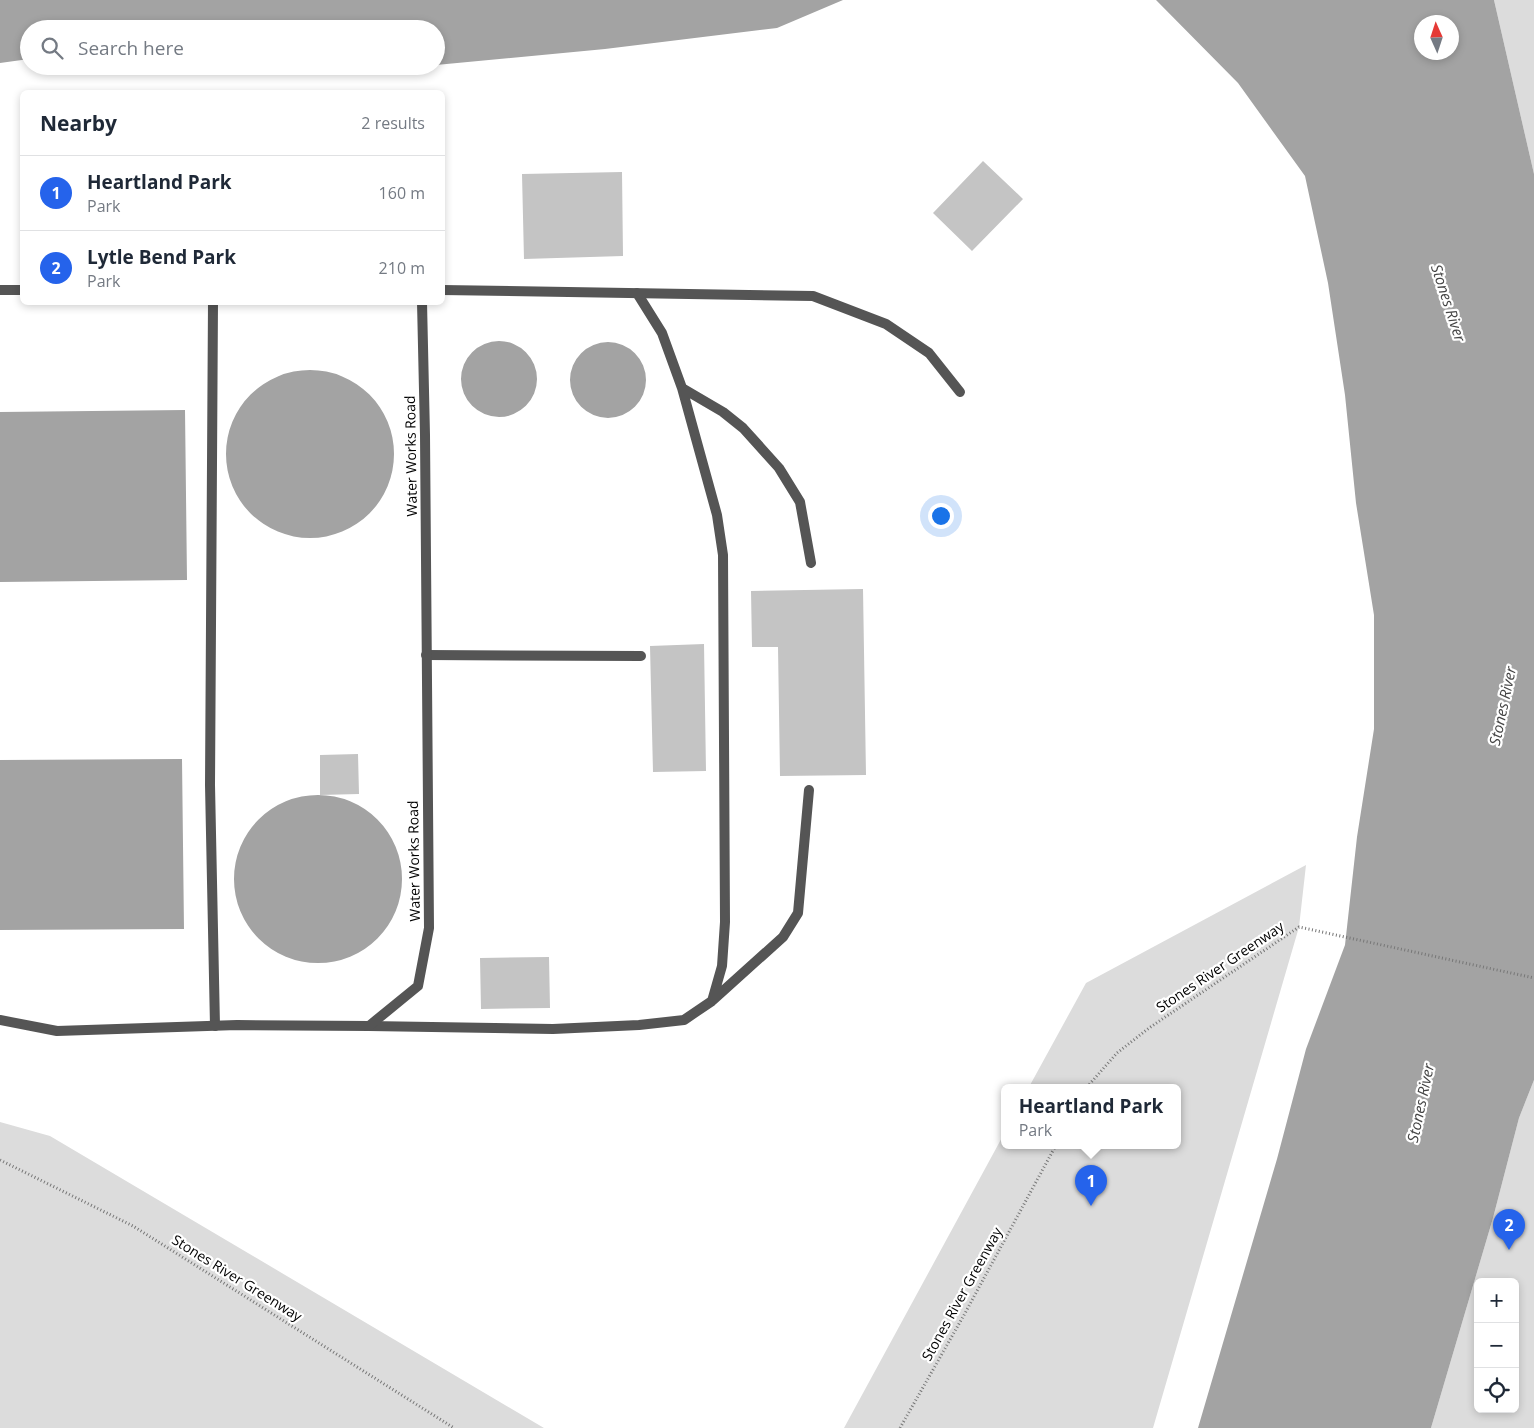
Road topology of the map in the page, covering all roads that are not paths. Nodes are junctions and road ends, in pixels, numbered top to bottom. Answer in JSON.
{"nodes":[{"id":1,"x":0,"y":290,"type":"edge"},
{"id":2,"x":20,"y":290,"type":"edge"},
{"id":3,"x":445,"y":290,"type":"edge"},
{"id":4,"x":636,"y":294,"type":"junction"},
{"id":5,"x":213,"y":305,"type":"edge"},
{"id":6,"x":422,"y":305,"type":"edge"},
{"id":7,"x":682,"y":388,"type":"junction"},
{"id":8,"x":960,"y":392,"type":"dead end"},
{"id":9,"x":811,"y":563,"type":"dead end"},
{"id":10,"x":426,"y":656,"type":"junction"},
{"id":11,"x":641,"y":656,"type":"dead end"},
{"id":12,"x":809,"y":790,"type":"dead end"},
{"id":13,"x":712,"y":1001,"type":"junction"},
{"id":14,"x":0,"y":1020,"type":"edge"},
{"id":15,"x":215,"y":1026,"type":"junction"},
{"id":16,"x":369,"y":1026,"type":"junction"}],
"edges":[{"from":1,"to":2,"type":"street"},
{"from":3,"to":4,"type":"street"},
{"from":4,"to":7,"type":"street"},
{"from":4,"to":8,"type":"street"},
{"from":5,"to":15,"type":"street"},
{"from":6,"to":10,"type":"street","name":"Water Works Road"},
{"from":7,"to":9,"type":"street"},
{"from":7,"to":13,"type":"street"},
{"from":10,"to":11,"type":"street"},
{"from":10,"to":16,"type":"street","name":"Water Works Road"},
{"from":12,"to":13,"type":"street"},
{"from":13,"to":16,"type":"street"},
{"from":14,"to":15,"type":"street"},
{"from":15,"to":16,"type":"street"}]}
